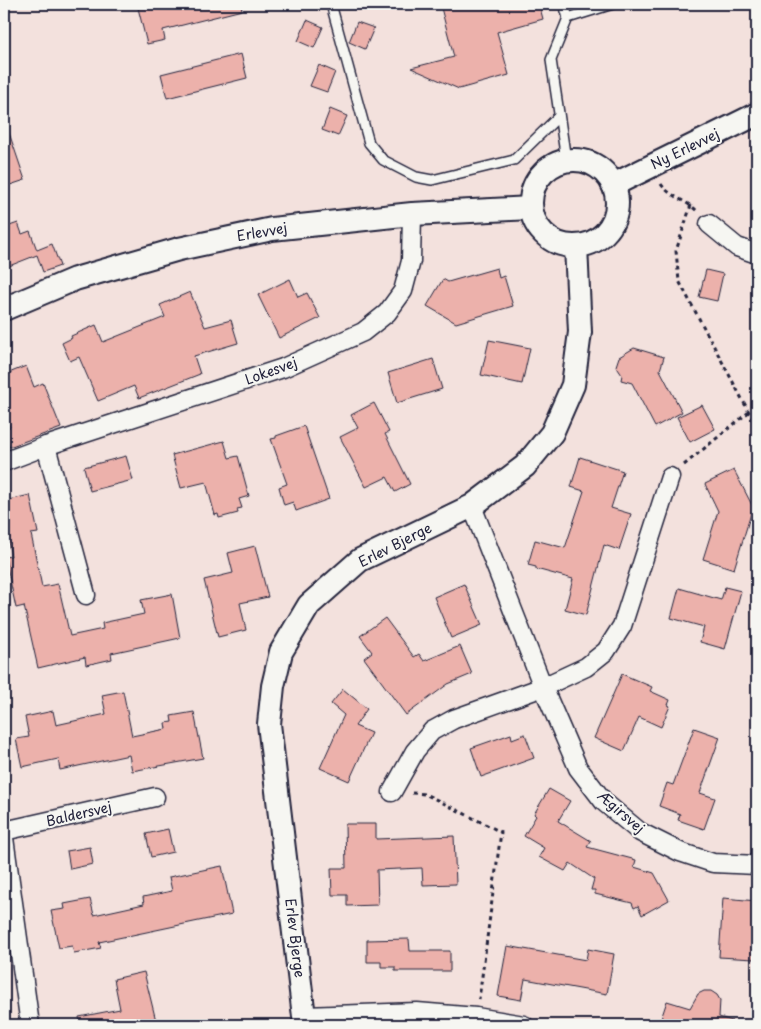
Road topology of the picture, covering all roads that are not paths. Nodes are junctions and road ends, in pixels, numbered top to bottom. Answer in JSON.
{"nodes":[{"id":1,"x":331,"y":4,"type":"edge"},
{"id":2,"x":564,"y":4,"type":"edge"},
{"id":3,"x":612,"y":4,"type":"edge"},
{"id":4,"x":568,"y":18,"type":"junction"},
{"id":5,"x":757,"y":114,"type":"edge"},
{"id":6,"x":559,"y":116,"type":"junction"},
{"id":7,"x":566,"y":160,"type":"junction"},
{"id":8,"x":613,"y":185,"type":"junction"},
{"id":9,"x":531,"y":208,"type":"junction"},
{"id":10,"x":412,"y":214,"type":"junction"},
{"id":11,"x":709,"y":224,"type":"road end"},
{"id":12,"x":576,"y":246,"type":"junction"},
{"id":13,"x":757,"y":254,"type":"edge"},
{"id":14,"x":4,"y":309,"type":"edge"},
{"id":15,"x":46,"y":446,"type":"junction"},
{"id":16,"x":4,"y":462,"type":"edge"},
{"id":17,"x":670,"y":476,"type":"road end"},
{"id":18,"x":472,"y":506,"type":"junction"},
{"id":19,"x":86,"y":594,"type":"dead end"},
{"id":20,"x":543,"y":687,"type":"junction"},
{"id":21,"x":392,"y":792,"type":"road end"},
{"id":22,"x":155,"y":797,"type":"dead end"},
{"id":23,"x":4,"y":831,"type":"edge"},
{"id":24,"x":4,"y":838,"type":"edge"},
{"id":25,"x":757,"y":864,"type":"edge"},
{"id":26,"x":305,"y":1020,"type":"edge"},
{"id":27,"x":30,"y":1025,"type":"edge"},
{"id":28,"x":524,"y":1025,"type":"edge"}],
"edges":[{"from":1,"to":6,"type":"lane"},
{"from":2,"to":4,"type":"lane"},
{"from":3,"to":4,"type":"lane"},
{"from":4,"to":6,"type":"lane"},
{"from":5,"to":8,"type":"street","name":"Ny Erlevvej"},
{"from":6,"to":7,"type":"lane"},
{"from":7,"to":8,"type":"street"},
{"from":7,"to":9,"type":"street"},
{"from":8,"to":12,"type":"street"},
{"from":9,"to":10,"type":"street","name":"Erlevvej"},
{"from":9,"to":12,"type":"street"},
{"from":10,"to":14,"type":"street","name":"Erlevvej"},
{"from":10,"to":15,"type":"street","name":"Lokesvej"},
{"from":11,"to":13,"type":"street"},
{"from":12,"to":18,"type":"street","name":"Erlev Bjerge"},
{"from":15,"to":16,"type":"street","name":"Lokesvej"},
{"from":15,"to":19,"type":"street"},
{"from":17,"to":20,"type":"street"},
{"from":18,"to":20,"type":"street","name":"Ægirsvej"},
{"from":18,"to":26,"type":"street","name":"Erlev Bjerge"},
{"from":20,"to":21,"type":"street"},
{"from":20,"to":25,"type":"street","name":"Ægirsvej"},
{"from":22,"to":23,"type":"street","name":"Baldersvej"},
{"from":24,"to":27,"type":"street"},
{"from":26,"to":28,"type":"street"}]}
